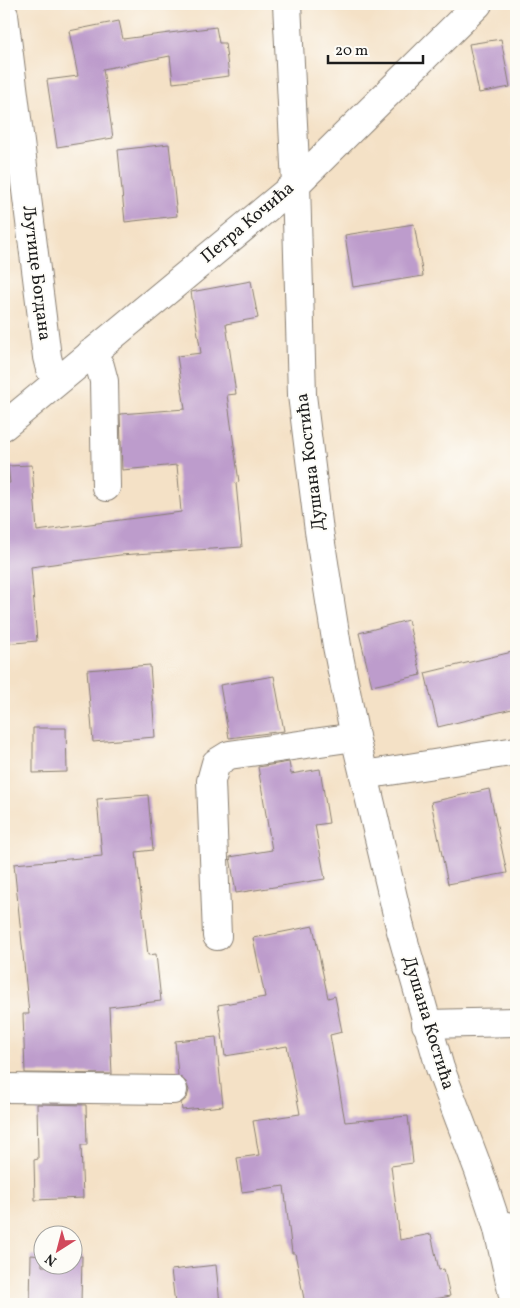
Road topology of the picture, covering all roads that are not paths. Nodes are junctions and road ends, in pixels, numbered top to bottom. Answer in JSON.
{"nodes":[{"id":1,"x":287,"y":4,"type":"edge"},
{"id":2,"x":478,"y":4,"type":"edge"},
{"id":3,"x":4,"y":14,"type":"edge"},
{"id":4,"x":12,"y":148,"type":"edge"},
{"id":5,"x":296,"y":184,"type":"junction"},
{"id":6,"x":91,"y":354,"type":"junction"},
{"id":7,"x":58,"y":380,"type":"junction"},
{"id":8,"x":4,"y":426,"type":"edge"},
{"id":9,"x":106,"y":487,"type":"dead end"},
{"id":10,"x":355,"y":737,"type":"junction"},
{"id":11,"x":516,"y":751,"type":"edge"},
{"id":12,"x":364,"y":776,"type":"junction"},
{"id":13,"x":217,"y":936,"type":"dead end"},
{"id":14,"x":516,"y":1022,"type":"edge"},
{"id":15,"x":426,"y":1024,"type":"junction"},
{"id":16,"x":4,"y":1088,"type":"edge"},
{"id":17,"x":173,"y":1090,"type":"dead end"},
{"id":18,"x":506,"y":1226,"type":"edge"},
{"id":19,"x":515,"y":1304,"type":"edge"}],
"edges":[{"from":1,"to":5,"type":"street","name":"Душана Костића"},
{"from":2,"to":5,"type":"street","name":"Петра Кочића"},
{"from":3,"to":4,"type":"street","name":"Љутице Богдана"},
{"from":4,"to":7,"type":"street","name":"Љутице Богдана"},
{"from":5,"to":6,"type":"street","name":"Петра Кочића"},
{"from":5,"to":10,"type":"street","name":"Душана Костића"},
{"from":6,"to":7,"type":"street","name":"Петра Кочића"},
{"from":6,"to":9,"type":"street"},
{"from":7,"to":8,"type":"street","name":"Петра Кочића"},
{"from":10,"to":12,"type":"street","name":"Душана Костића"},
{"from":10,"to":13,"type":"street"},
{"from":11,"to":12,"type":"street"},
{"from":12,"to":15,"type":"street","name":"Душана Костића"},
{"from":14,"to":15,"type":"street"},
{"from":15,"to":18,"type":"street","name":"Душана Костића"},
{"from":16,"to":17,"type":"street"},
{"from":18,"to":19,"type":"street","name":"Душана Костића"}]}
